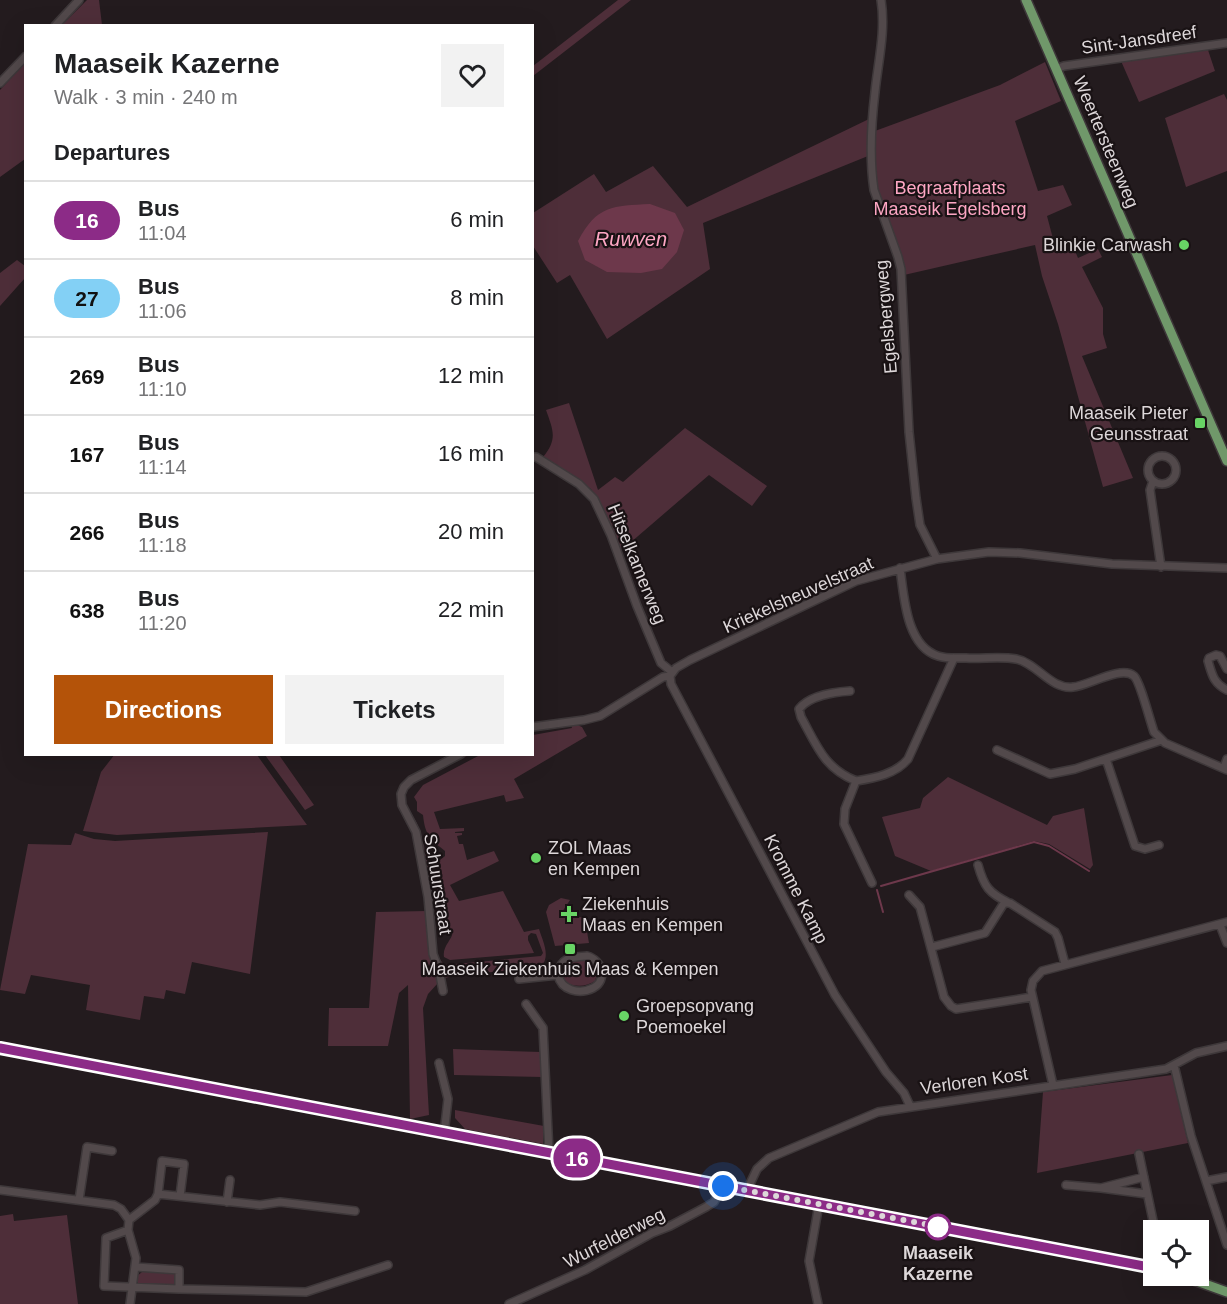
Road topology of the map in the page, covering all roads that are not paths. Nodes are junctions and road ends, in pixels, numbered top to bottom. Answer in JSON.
{"nodes":[{"id":1,"x":79,"y":0,"type":"edge"},
{"id":2,"x":881,"y":0,"type":"edge"},
{"id":3,"x":1026,"y":0,"type":"edge"},
{"id":4,"x":57,"y":24,"type":"edge"},
{"id":5,"x":1227,"y":44,"type":"edge"},
{"id":6,"x":24,"y":58,"type":"edge"},
{"id":7,"x":1056,"y":69,"type":"junction"},
{"id":8,"x":0,"y":83,"type":"edge"},
{"id":9,"x":534,"y":457,"type":"edge"},
{"id":10,"x":1227,"y":461,"type":"edge"},
{"id":11,"x":1153,"y":481,"type":"junction"},
{"id":12,"x":937,"y":559,"type":"junction"},
{"id":13,"x":1161,"y":567,"type":"junction"},
{"id":14,"x":900,"y":568,"type":"junction"},
{"id":15,"x":1227,"y":568,"type":"edge"},
{"id":16,"x":954,"y":658,"type":"junction"},
{"id":17,"x":1227,"y":669,"type":"edge"},
{"id":18,"x":671,"y":674,"type":"junction"},
{"id":19,"x":1227,"y":690,"type":"edge"},
{"id":20,"x":850,"y":691,"type":"dead end"},
{"id":21,"x":534,"y":727,"type":"edge"},
{"id":22,"x":1162,"y":740,"type":"junction"},
{"id":23,"x":997,"y":750,"type":"dead end"},
{"id":24,"x":457,"y":756,"type":"edge"},
{"id":25,"x":1106,"y":759,"type":"junction"},
{"id":26,"x":1227,"y":759,"type":"edge"},
{"id":27,"x":1226,"y":769,"type":"edge"},
{"id":28,"x":856,"y":781,"type":"junction"},
{"id":29,"x":1159,"y":845,"type":"dead end"},
{"id":30,"x":978,"y":865,"type":"dead end"},
{"id":31,"x":872,"y":883,"type":"dead end"},
{"id":32,"x":909,"y":895,"type":"dead end"},
{"id":33,"x":1010,"y":903,"type":"junction"},
{"id":34,"x":1224,"y":924,"type":"edge"},
{"id":35,"x":1227,"y":943,"type":"edge"},
{"id":36,"x":932,"y":947,"type":"junction"},
{"id":37,"x":1065,"y":964,"type":"junction"},
{"id":38,"x":558,"y":975,"type":"junction"},
{"id":39,"x":519,"y":979,"type":"dead end"},
{"id":40,"x":443,"y":991,"type":"dead end"},
{"id":41,"x":1032,"y":997,"type":"junction"},
{"id":42,"x":526,"y":1004,"type":"dead end"},
{"id":43,"x":1227,"y":1046,"type":"edge"},
{"id":44,"x":0,"y":1048,"type":"edge"},
{"id":45,"x":439,"y":1063,"type":"dead end"},
{"id":46,"x":1174,"y":1065,"type":"junction"},
{"id":47,"x":1053,"y":1085,"type":"junction"},
{"id":48,"x":910,"y":1106,"type":"junction"},
{"id":49,"x":444,"y":1134,"type":"junction"},
{"id":50,"x":112,"y":1151,"type":"dead end"},
{"id":51,"x":549,"y":1153,"type":"junction"},
{"id":52,"x":1139,"y":1154,"type":"dead end"},
{"id":53,"x":1144,"y":1177,"type":"junction"},
{"id":54,"x":1227,"y":1177,"type":"edge"},
{"id":55,"x":230,"y":1180,"type":"dead end"},
{"id":56,"x":1206,"y":1181,"type":"junction"},
{"id":57,"x":1066,"y":1185,"type":"dead end"},
{"id":58,"x":723,"y":1186,"type":"junction"},
{"id":59,"x":1101,"y":1188,"type":"junction"},
{"id":60,"x":0,"y":1190,"type":"edge"},
{"id":61,"x":747,"y":1190,"type":"junction"},
{"id":62,"x":158,"y":1194,"type":"junction"},
{"id":63,"x":1147,"y":1194,"type":"junction"},
{"id":64,"x":180,"y":1196,"type":"junction"},
{"id":65,"x":79,"y":1200,"type":"junction"},
{"id":66,"x":227,"y":1202,"type":"junction"},
{"id":67,"x":819,"y":1204,"type":"junction"},
{"id":68,"x":355,"y":1211,"type":"dead end"},
{"id":69,"x":129,"y":1220,"type":"junction"},
{"id":70,"x":1153,"y":1220,"type":"edge"},
{"id":71,"x":128,"y":1230,"type":"junction"},
{"id":72,"x":1227,"y":1245,"type":"edge"},
{"id":73,"x":388,"y":1265,"type":"dead end"},
{"id":74,"x":1143,"y":1266,"type":"edge"},
{"id":75,"x":136,"y":1267,"type":"junction"},
{"id":76,"x":1209,"y":1285,"type":"edge"},
{"id":77,"x":132,"y":1288,"type":"junction"},
{"id":78,"x":179,"y":1290,"type":"junction"},
{"id":79,"x":1227,"y":1292,"type":"edge"},
{"id":80,"x":130,"y":1304,"type":"edge"},
{"id":81,"x":509,"y":1304,"type":"edge"},
{"id":82,"x":818,"y":1304,"type":"edge"}],
"edges":[{"from":1,"to":4,"type":"street"},
{"from":2,"to":12,"type":"street","name":"Egelsbergweg"},
{"from":3,"to":7,"type":"main road","name":"Weertersteenweg"},
{"from":5,"to":7,"type":"street","name":"Sint-Jansdreef"},
{"from":6,"to":8,"type":"street"},
{"from":7,"to":10,"type":"main road","name":"Weertersteenweg"},
{"from":9,"to":18,"type":"street","name":"Hitselkamerweg"},
{"from":11,"to":11,"type":"street"},
{"from":11,"to":13,"type":"street"},
{"from":12,"to":13,"type":"street","name":"Kriekelsheuvelstraat"},
{"from":12,"to":14,"type":"street","name":"Kriekelsheuvelstraat"},
{"from":13,"to":15,"type":"street","name":"Kriekelsheuvelstraat"},
{"from":14,"to":16,"type":"street"},
{"from":14,"to":18,"type":"street","name":"Kriekelsheuvelstraat"},
{"from":16,"to":22,"type":"street"},
{"from":16,"to":28,"type":"street"},
{"from":17,"to":19,"type":"street"},
{"from":18,"to":21,"type":"street"},
{"from":18,"to":48,"type":"street","name":"Kromme Kamp"},
{"from":20,"to":28,"type":"street"},
{"from":22,"to":25,"type":"street"},
{"from":22,"to":27,"type":"street"},
{"from":23,"to":25,"type":"street"},
{"from":24,"to":40,"type":"street","name":"Schuurstraat"},
{"from":25,"to":29,"type":"street"},
{"from":26,"to":27,"type":"street"},
{"from":28,"to":31,"type":"street"},
{"from":30,"to":33,"type":"street"},
{"from":32,"to":36,"type":"street"},
{"from":33,"to":36,"type":"street"},
{"from":33,"to":37,"type":"street"},
{"from":34,"to":35,"type":"street"},
{"from":34,"to":37,"type":"street"},
{"from":36,"to":41,"type":"street"},
{"from":37,"to":41,"type":"street"},
{"from":38,"to":38,"type":"street"},
{"from":38,"to":39,"type":"street"},
{"from":41,"to":47,"type":"street"},
{"from":42,"to":51,"type":"street"},
{"from":43,"to":46,"type":"street","name":"Verloren Kost"},
{"from":44,"to":49,"type":"main road"},
{"from":45,"to":49,"type":"street"},
{"from":46,"to":47,"type":"street","name":"Verloren Kost"},
{"from":46,"to":56,"type":"street"},
{"from":47,"to":48,"type":"street","name":"Verloren Kost"},
{"from":48,"to":61,"type":"street","name":"Verloren Kost"},
{"from":49,"to":51,"type":"main road"},
{"from":50,"to":65,"type":"street"},
{"from":51,"to":58,"type":"main road"},
{"from":52,"to":53,"type":"street"},
{"from":53,"to":59,"type":"street"},
{"from":53,"to":63,"type":"street"},
{"from":54,"to":56,"type":"street"},
{"from":55,"to":66,"type":"street"},
{"from":56,"to":72,"type":"street"},
{"from":57,"to":59,"type":"street"},
{"from":58,"to":61,"type":"main road"},
{"from":58,"to":81,"type":"street","name":"Wurfelderweg"},
{"from":59,"to":63,"type":"street"},
{"from":60,"to":65,"type":"street"},
{"from":61,"to":67,"type":"main road"},
{"from":62,"to":64,"type":"street"},
{"from":62,"to":64,"type":"street"},
{"from":62,"to":69,"type":"street"},
{"from":63,"to":70,"type":"street"},
{"from":64,"to":66,"type":"street"},
{"from":65,"to":69,"type":"street"},
{"from":66,"to":68,"type":"street"},
{"from":67,"to":74,"type":"main road"},
{"from":67,"to":82,"type":"street"},
{"from":69,"to":71,"type":"street"},
{"from":71,"to":75,"type":"street"},
{"from":71,"to":77,"type":"street"},
{"from":73,"to":78,"type":"street"},
{"from":75,"to":77,"type":"street"},
{"from":75,"to":78,"type":"street"},
{"from":76,"to":79,"type":"main road"},
{"from":77,"to":78,"type":"street"},
{"from":77,"to":80,"type":"street"}]}
